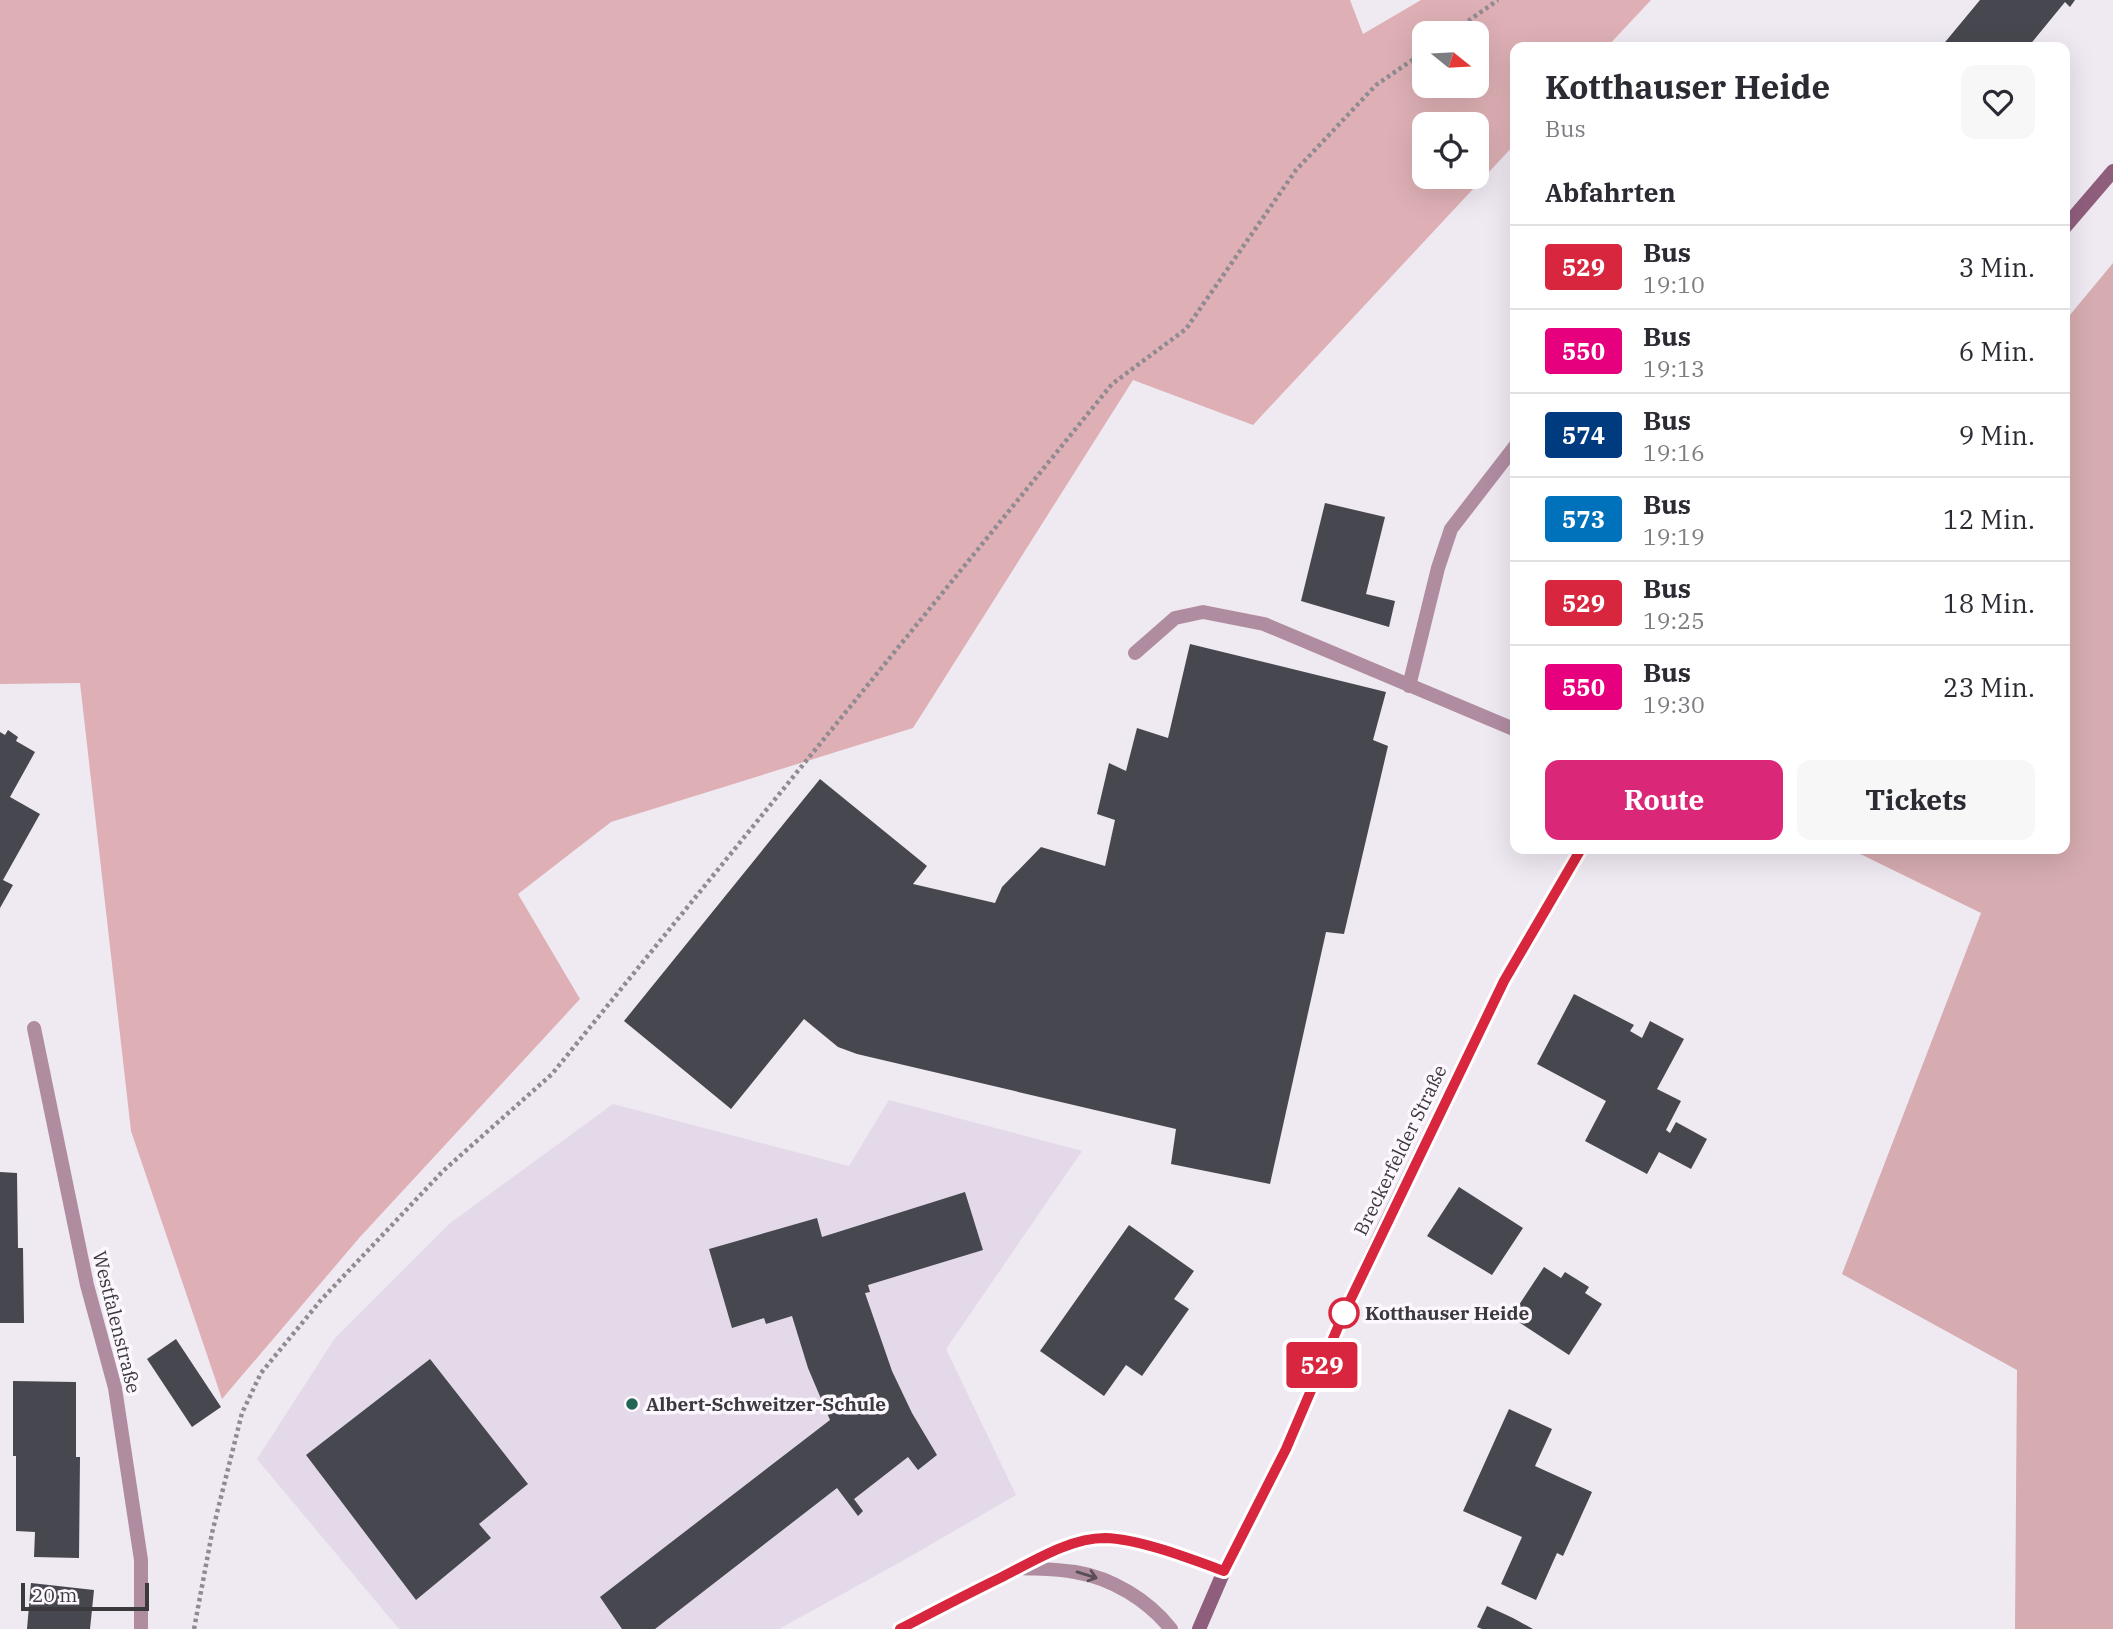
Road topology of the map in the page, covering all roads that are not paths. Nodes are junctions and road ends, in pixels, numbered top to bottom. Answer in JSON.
{"nodes":[{"id":1,"x":2113,"y":171,"type":"edge"},
{"id":2,"x":2070,"y":222,"type":"edge"},
{"id":3,"x":1510,"y":454,"type":"edge"},
{"id":4,"x":1135,"y":653,"type":"dead end"},
{"id":5,"x":1409,"y":686,"type":"junction"},
{"id":6,"x":1510,"y":728,"type":"edge"},
{"id":7,"x":1578,"y":854,"type":"edge"},
{"id":8,"x":34,"y":1028,"type":"dead end"},
{"id":9,"x":1020,"y":1568,"type":"junction"},
{"id":10,"x":1224,"y":1571,"type":"junction"},
{"id":11,"x":141,"y":1629,"type":"edge"},
{"id":12,"x":900,"y":1629,"type":"edge"},
{"id":13,"x":1171,"y":1629,"type":"edge"},
{"id":14,"x":1199,"y":1629,"type":"edge"}],
"edges":[{"from":1,"to":2,"type":"main road"},
{"from":3,"to":5,"type":"street"},
{"from":4,"to":5,"type":"street"},
{"from":5,"to":6,"type":"street"},
{"from":7,"to":10,"type":"main road","name":"Breckerfelder Straße"},
{"from":8,"to":11,"type":"street","name":"Westfalenstraße"},
{"from":9,"to":10,"type":"street"},
{"from":9,"to":12,"type":"street"},
{"from":9,"to":13,"type":"street","one_way":true},
{"from":10,"to":14,"type":"main road","name":"Breckerfelder Straße"}]}
